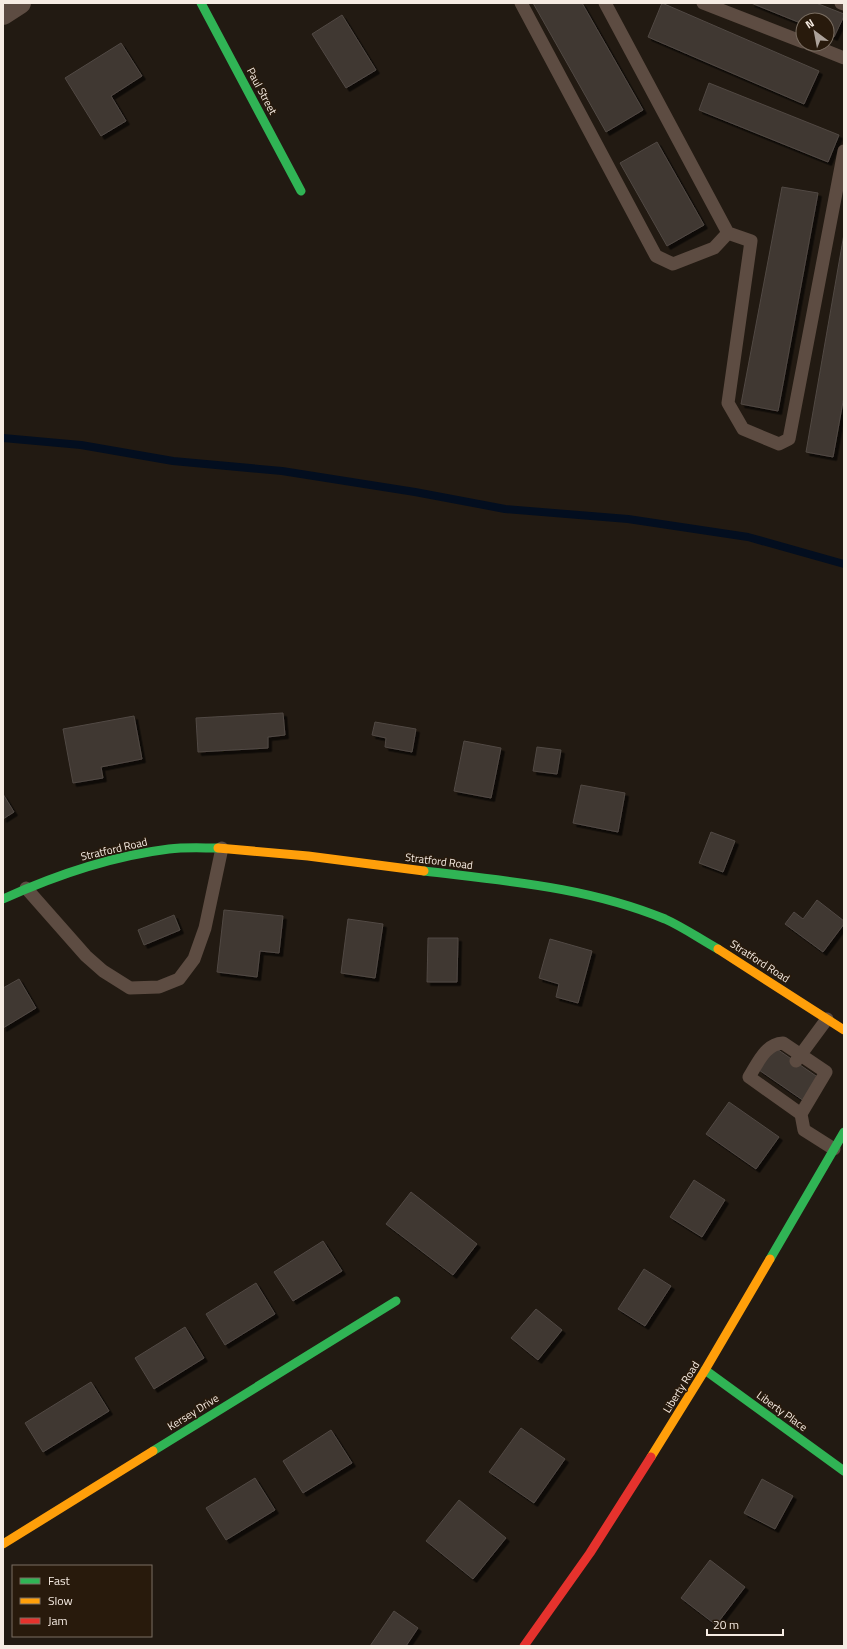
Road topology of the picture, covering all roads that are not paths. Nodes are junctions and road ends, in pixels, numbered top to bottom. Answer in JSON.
{"nodes":[{"id":1,"x":20,"y":3,"type":"edge"},
{"id":2,"x":201,"y":3,"type":"edge"},
{"id":3,"x":521,"y":3,"type":"edge"},
{"id":4,"x":605,"y":3,"type":"edge"},
{"id":5,"x":703,"y":3,"type":"edge"},
{"id":6,"x":841,"y":3,"type":"edge"},
{"id":7,"x":844,"y":4,"type":"edge"},
{"id":8,"x":3,"y":14,"type":"edge"},
{"id":9,"x":795,"y":39,"type":"edge"},
{"id":10,"x":829,"y":52,"type":"edge"},
{"id":11,"x":844,"y":58,"type":"edge"},
{"id":12,"x":844,"y":151,"type":"edge"},
{"id":13,"x":301,"y":191,"type":"dead end"},
{"id":14,"x":728,"y":233,"type":"junction"},
{"id":15,"x":222,"y":848,"type":"junction"},
{"id":16,"x":26,"y":888,"type":"junction"},
{"id":17,"x":3,"y":899,"type":"edge"},
{"id":18,"x":827,"y":1019,"type":"junction"},
{"id":19,"x":844,"y":1030,"type":"edge"},
{"id":20,"x":798,"y":1059,"type":"junction"},
{"id":21,"x":801,"y":1114,"type":"junction"},
{"id":22,"x":844,"y":1132,"type":"edge"},
{"id":23,"x":834,"y":1149,"type":"junction"},
{"id":24,"x":396,"y":1301,"type":"dead end"},
{"id":25,"x":706,"y":1370,"type":"junction"},
{"id":26,"x":844,"y":1471,"type":"edge"},
{"id":27,"x":3,"y":1544,"type":"edge"},
{"id":28,"x":524,"y":1646,"type":"edge"}],
"edges":[{"from":1,"to":8,"type":"street"},
{"from":2,"to":13,"type":"street","name":"Paul Street"},
{"from":3,"to":14,"type":"lane"},
{"from":4,"to":14,"type":"lane"},
{"from":5,"to":9,"type":"lane"},
{"from":6,"to":7,"type":"lane"},
{"from":10,"to":11,"type":"lane"},
{"from":12,"to":14,"type":"lane"},
{"from":15,"to":16,"type":"street","name":"Stratford Road"},
{"from":15,"to":16,"type":"lane"},
{"from":15,"to":18,"type":"street","name":"Stratford Road"},
{"from":16,"to":17,"type":"street","name":"Stratford Road"},
{"from":18,"to":19,"type":"street","name":"Stratford Road"},
{"from":18,"to":20,"type":"lane"},
{"from":20,"to":21,"type":"lane"},
{"from":20,"to":21,"type":"lane"},
{"from":21,"to":23,"type":"lane"},
{"from":22,"to":23,"type":"street","name":"Liberty Road"},
{"from":23,"to":25,"type":"street","name":"Liberty Road"},
{"from":24,"to":27,"type":"street","name":"Kersey Drive"},
{"from":25,"to":26,"type":"street","name":"Liberty Place"},
{"from":25,"to":28,"type":"street","name":"Liberty Road"}]}
